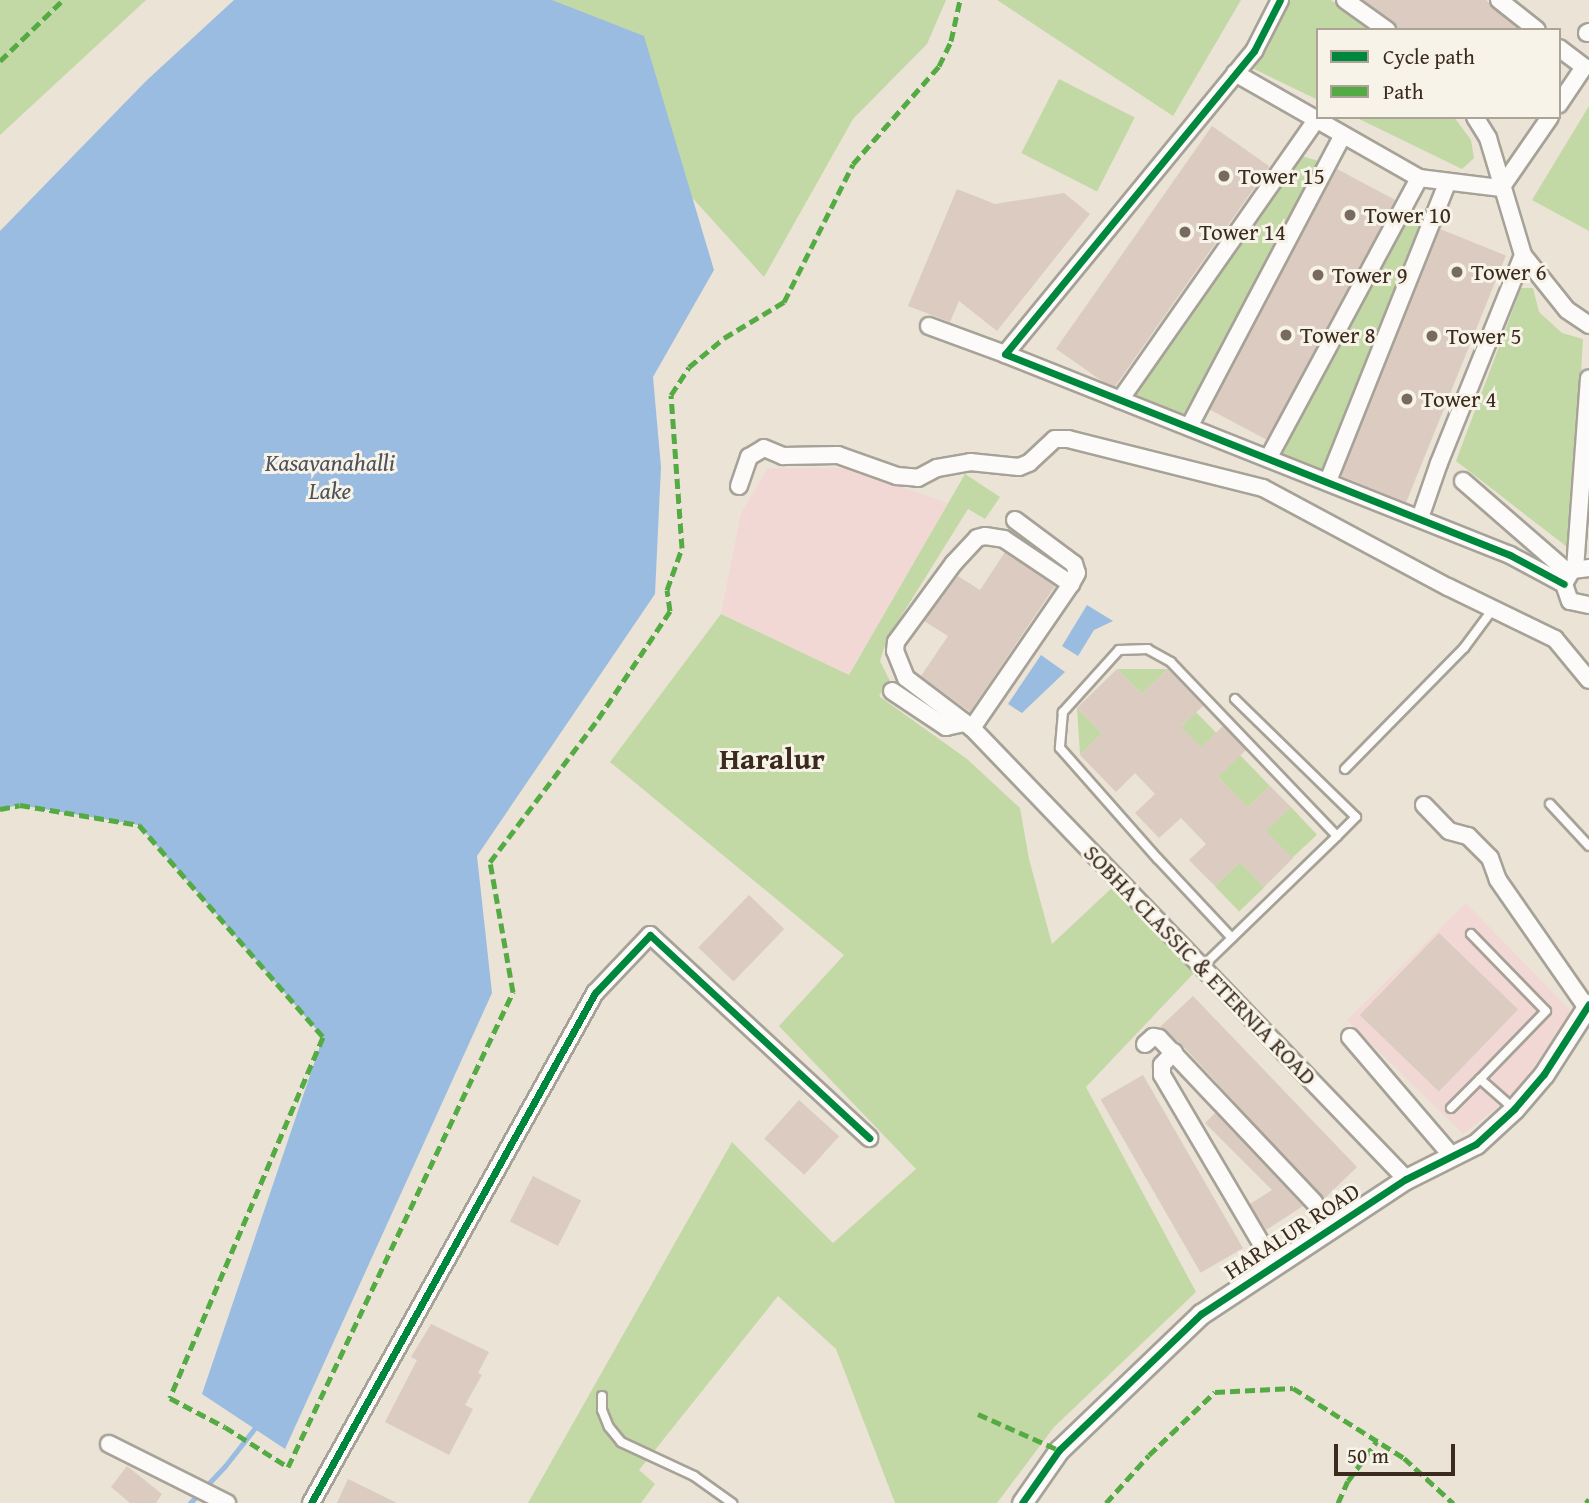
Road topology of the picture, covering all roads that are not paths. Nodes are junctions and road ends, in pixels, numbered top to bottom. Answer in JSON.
{"nodes":[{"id":1,"x":1280,"y":0,"type":"edge"},
{"id":2,"x":1345,"y":0,"type":"edge"},
{"id":3,"x":1499,"y":0,"type":"edge"},
{"id":4,"x":1384,"y":28,"type":"edge"},
{"id":5,"x":1534,"y":28,"type":"edge"},
{"id":6,"x":1561,"y":50,"type":"edge"},
{"id":7,"x":1235,"y":73,"type":"junction"},
{"id":8,"x":1561,"y":101,"type":"edge"},
{"id":9,"x":1476,"y":119,"type":"edge"},
{"id":10,"x":1549,"y":119,"type":"edge"},
{"id":11,"x":1315,"y":121,"type":"junction"},
{"id":12,"x":1343,"y":135,"type":"junction"},
{"id":13,"x":1419,"y":178,"type":"junction"},
{"id":14,"x":1447,"y":183,"type":"junction"},
{"id":15,"x":1501,"y":188,"type":"junction"},
{"id":16,"x":1523,"y":256,"type":"junction"},
{"id":17,"x":1589,"y":325,"type":"edge"},
{"id":18,"x":929,"y":326,"type":"dead end"},
{"id":19,"x":1005,"y":354,"type":"junction"},
{"id":20,"x":1589,"y":379,"type":"edge"},
{"id":21,"x":1120,"y":400,"type":"junction"},
{"id":22,"x":1189,"y":427,"type":"junction"},
{"id":23,"x":1269,"y":457,"type":"junction"},
{"id":24,"x":1328,"y":481,"type":"junction"},
{"id":25,"x":1463,"y":481,"type":"dead end"},
{"id":26,"x":739,"y":486,"type":"dead end"},
{"id":27,"x":1420,"y":519,"type":"junction"},
{"id":28,"x":1015,"y":520,"type":"dead end"},
{"id":29,"x":1574,"y":573,"type":"edge"},
{"id":30,"x":1071,"y":584,"type":"junction"},
{"id":31,"x":1582,"y":605,"type":"edge"},
{"id":32,"x":1493,"y":609,"type":"junction"},
{"id":33,"x":1589,"y":621,"type":"edge"},
{"id":34,"x":1589,"y":680,"type":"edge"},
{"id":35,"x":892,"y":691,"type":"dead end"},
{"id":36,"x":1235,"y":699,"type":"dead end"},
{"id":37,"x":968,"y":726,"type":"junction"},
{"id":38,"x":1345,"y":769,"type":"dead end"},
{"id":39,"x":1550,"y":804,"type":"dead end"},
{"id":40,"x":1424,"y":805,"type":"dead end"},
{"id":41,"x":1337,"y":836,"type":"junction"},
{"id":42,"x":1589,"y":846,"type":"edge"},
{"id":43,"x":1471,"y":934,"type":"dead end"},
{"id":44,"x":1233,"y":937,"type":"junction"},
{"id":45,"x":1202,"y":967,"type":"junction"},
{"id":46,"x":1588,"y":1006,"type":"edge"},
{"id":47,"x":1350,"y":1037,"type":"dead end"},
{"id":48,"x":1145,"y":1044,"type":"dead end"},
{"id":49,"x":1174,"y":1052,"type":"junction"},
{"id":50,"x":1480,"y":1079,"type":"junction"},
{"id":51,"x":1451,"y":1108,"type":"dead end"},
{"id":52,"x":1514,"y":1109,"type":"junction"},
{"id":53,"x":869,"y":1138,"type":"dead end"},
{"id":54,"x":1452,"y":1156,"type":"junction"},
{"id":55,"x":1406,"y":1179,"type":"junction"},
{"id":56,"x":1314,"y":1202,"type":"dead end"},
{"id":57,"x":1274,"y":1265,"type":"junction"},
{"id":58,"x":602,"y":1396,"type":"dead end"},
{"id":59,"x":109,"y":1444,"type":"dead end"},
{"id":60,"x":203,"y":1494,"type":"edge"},
{"id":61,"x":227,"y":1503,"type":"edge"},
{"id":62,"x":311,"y":1503,"type":"edge"},
{"id":63,"x":732,"y":1503,"type":"edge"},
{"id":64,"x":1022,"y":1503,"type":"edge"}],
"edges":[{"from":1,"to":7,"type":"street"},
{"from":2,"to":4,"type":"street"},
{"from":3,"to":5,"type":"street"},
{"from":6,"to":8,"type":"street"},
{"from":7,"to":11,"type":"street"},
{"from":7,"to":19,"type":"street"},
{"from":9,"to":15,"type":"street"},
{"from":10,"to":15,"type":"street"},
{"from":11,"to":12,"type":"street"},
{"from":11,"to":21,"type":"street"},
{"from":12,"to":13,"type":"street"},
{"from":12,"to":22,"type":"street"},
{"from":13,"to":14,"type":"street"},
{"from":13,"to":23,"type":"street"},
{"from":14,"to":15,"type":"street"},
{"from":14,"to":24,"type":"street"},
{"from":15,"to":16,"type":"street"},
{"from":16,"to":17,"type":"street"},
{"from":16,"to":27,"type":"street"},
{"from":18,"to":19,"type":"street"},
{"from":19,"to":21,"type":"street"},
{"from":20,"to":29,"type":"street"},
{"from":21,"to":22,"type":"street"},
{"from":22,"to":23,"type":"street"},
{"from":23,"to":24,"type":"street"},
{"from":24,"to":27,"type":"street"},
{"from":25,"to":29,"type":"street"},
{"from":26,"to":32,"type":"street"},
{"from":27,"to":29,"type":"street"},
{"from":28,"to":30,"type":"street"},
{"from":29,"to":31,"type":"street"},
{"from":30,"to":37,"type":"street"},
{"from":30,"to":37,"type":"street","name":"SOBHA CLASSIC & ETERNIA ROAD"},
{"from":31,"to":33,"type":"street"},
{"from":32,"to":34,"type":"street"},
{"from":32,"to":38,"type":"lane"},
{"from":35,"to":37,"type":"street"},
{"from":36,"to":41,"type":"lane"},
{"from":37,"to":45,"type":"street","name":"SOBHA CLASSIC & ETERNIA ROAD"},
{"from":39,"to":42,"type":"lane"},
{"from":40,"to":46,"type":"street"},
{"from":41,"to":44,"type":"lane"},
{"from":41,"to":44,"type":"lane"},
{"from":43,"to":50,"type":"lane"},
{"from":44,"to":45,"type":"lane"},
{"from":45,"to":55,"type":"street","name":"SOBHA CLASSIC & ETERNIA ROAD"},
{"from":46,"to":52,"type":"street","name":"HARALUR ROAD"},
{"from":47,"to":54,"type":"street"},
{"from":48,"to":49,"type":"street"},
{"from":49,"to":56,"type":"street"},
{"from":49,"to":57,"type":"street"},
{"from":50,"to":51,"type":"lane"},
{"from":50,"to":52,"type":"lane"},
{"from":52,"to":54,"type":"street","name":"HARALUR ROAD"},
{"from":53,"to":62,"type":"street"},
{"from":54,"to":55,"type":"street","name":"HARALUR ROAD"},
{"from":55,"to":57,"type":"street","name":"HARALUR ROAD"},
{"from":57,"to":64,"type":"street","name":"HARALUR ROAD"},
{"from":58,"to":63,"type":"lane"},
{"from":59,"to":60,"type":"street"},
{"from":60,"to":61,"type":"street"}]}
